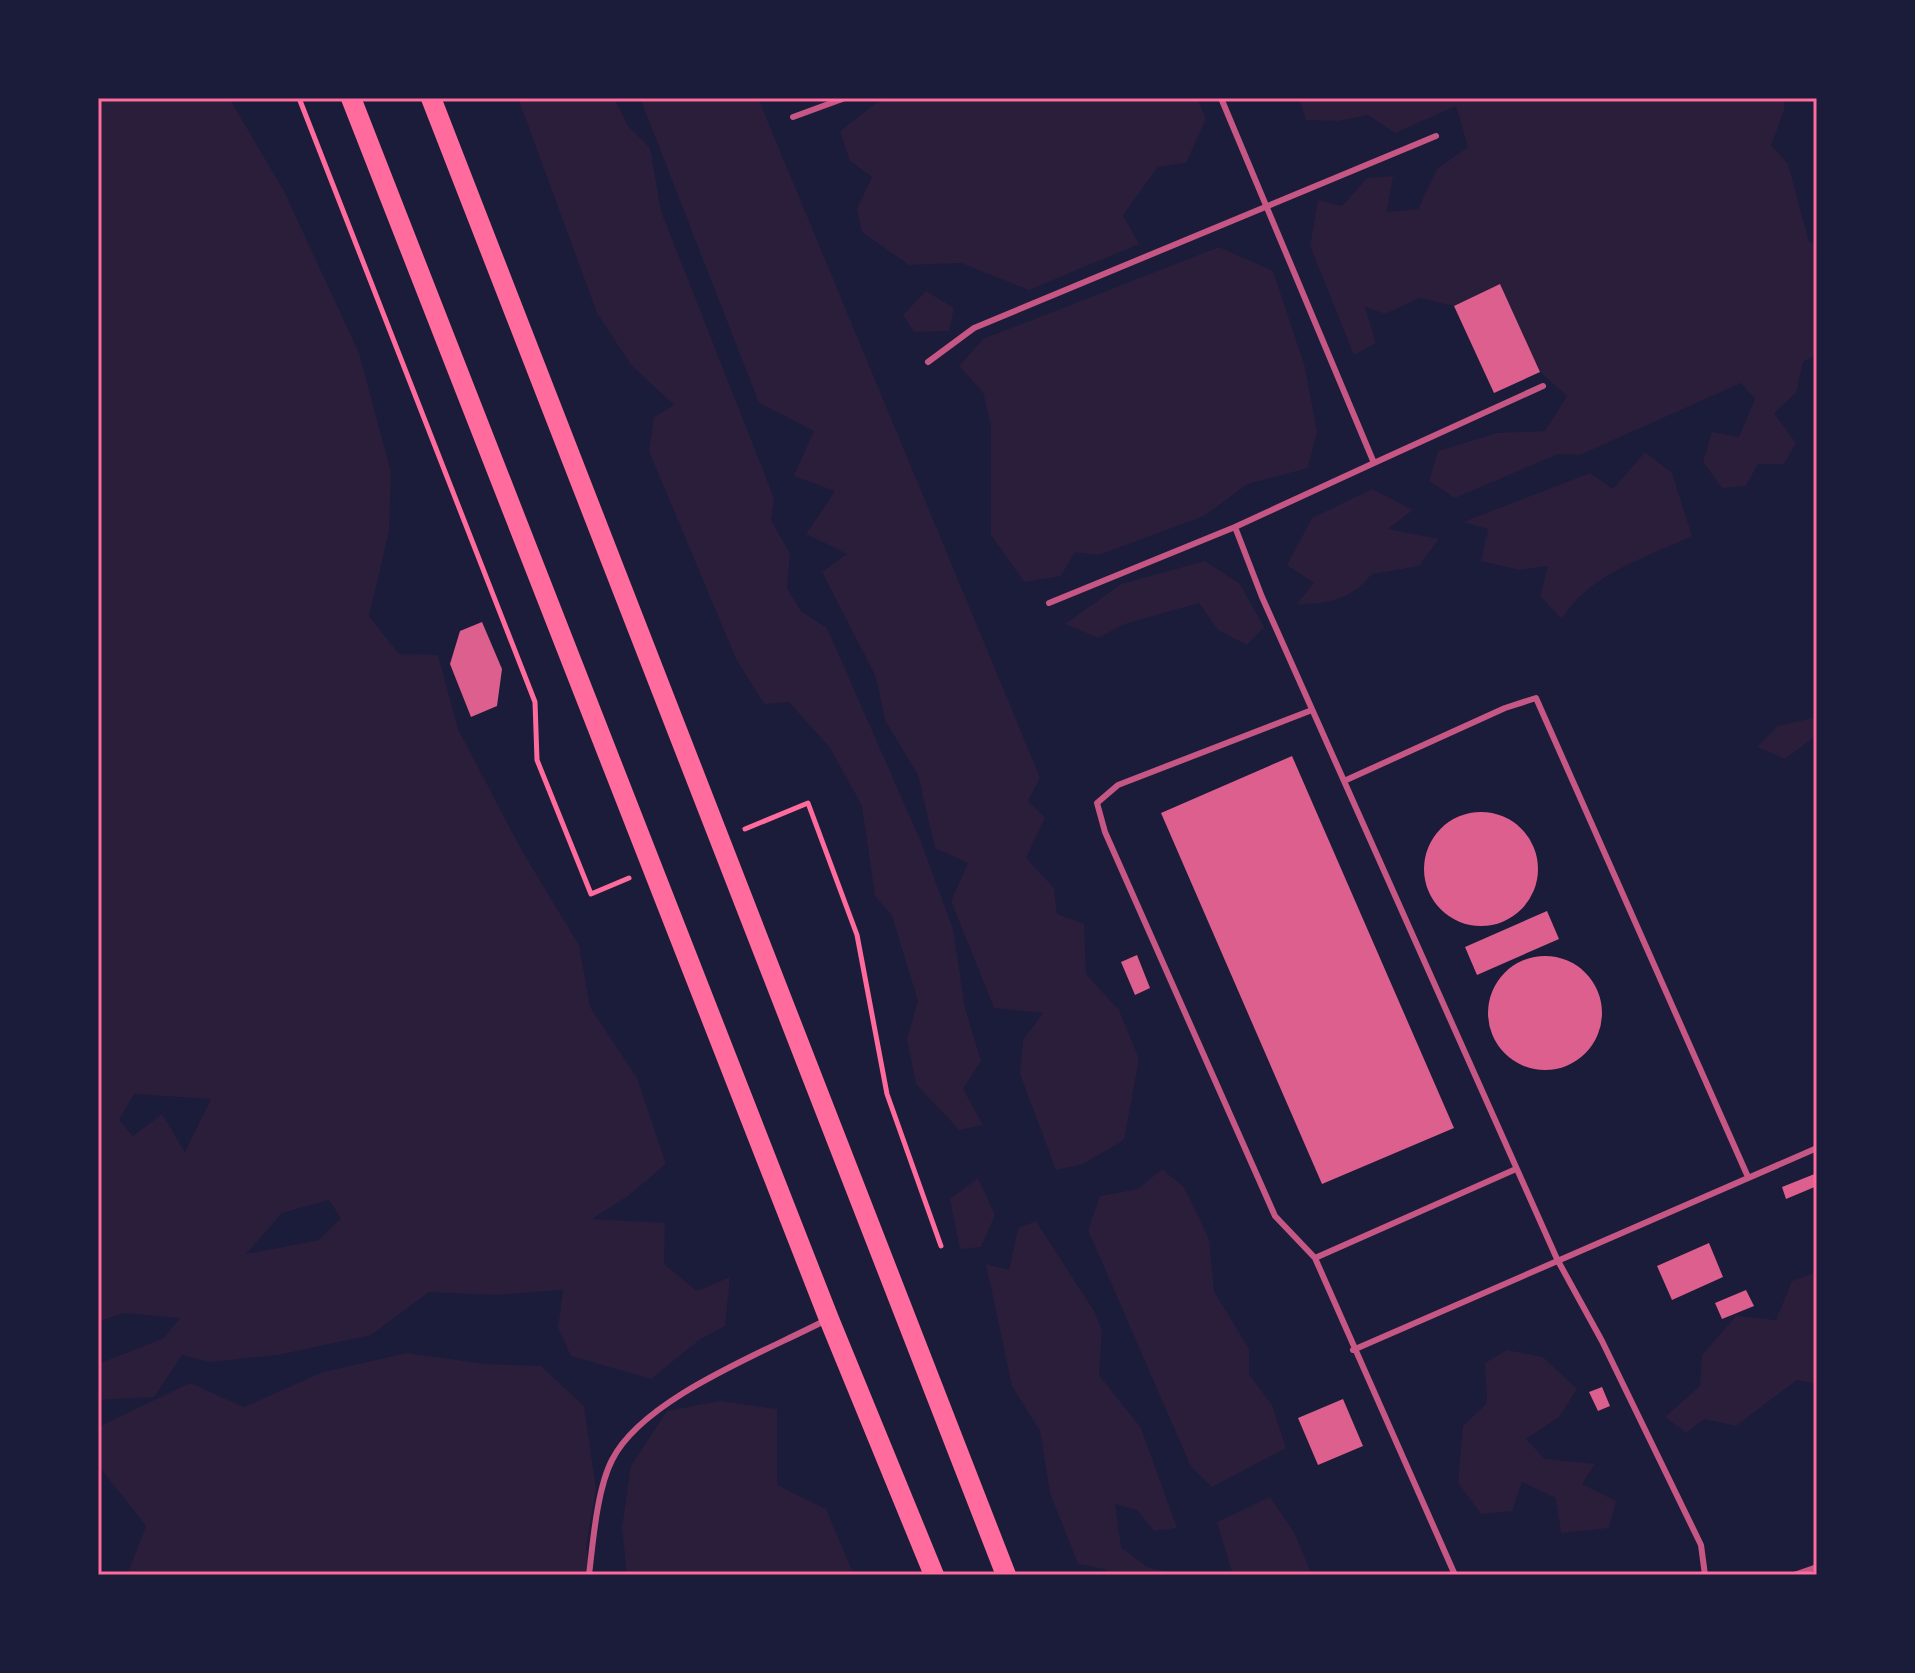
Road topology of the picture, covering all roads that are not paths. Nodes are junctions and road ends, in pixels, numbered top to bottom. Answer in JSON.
{"nodes":[{"id":1,"x":351,"y":98,"type":"edge"},
{"id":2,"x":431,"y":98,"type":"edge"},
{"id":3,"x":845,"y":98,"type":"edge"},
{"id":4,"x":1221,"y":98,"type":"edge"},
{"id":5,"x":793,"y":117,"type":"dead end"},
{"id":6,"x":1436,"y":136,"type":"dead end"},
{"id":7,"x":1265,"y":208,"type":"junction"},
{"id":8,"x":928,"y":362,"type":"dead end"},
{"id":9,"x":1543,"y":386,"type":"dead end"},
{"id":10,"x":1374,"y":463,"type":"junction"},
{"id":11,"x":1235,"y":527,"type":"junction"},
{"id":12,"x":1049,"y":603,"type":"dead end"},
{"id":13,"x":1312,"y":710,"type":"junction"},
{"id":14,"x":1344,"y":781,"type":"junction"},
{"id":15,"x":1817,"y":1148,"type":"edge"},
{"id":16,"x":1516,"y":1169,"type":"junction"},
{"id":17,"x":1748,"y":1177,"type":"junction"},
{"id":18,"x":1315,"y":1258,"type":"junction"},
{"id":19,"x":1557,"y":1259,"type":"junction"},
{"id":20,"x":829,"y":1319,"type":"junction"},
{"id":21,"x":1353,"y":1350,"type":"junction"},
{"id":22,"x":1817,"y":1567,"type":"edge"},
{"id":23,"x":589,"y":1575,"type":"edge"},
{"id":24,"x":934,"y":1575,"type":"edge"},
{"id":25,"x":1006,"y":1575,"type":"edge"},
{"id":26,"x":1455,"y":1575,"type":"edge"},
{"id":27,"x":1705,"y":1575,"type":"edge"},
{"id":28,"x":1794,"y":1575,"type":"edge"}],
"edges":[{"from":1,"to":20,"type":"main road"},
{"from":2,"to":25,"type":"main road"},
{"from":3,"to":5,"type":"lane"},
{"from":4,"to":7,"type":"lane"},
{"from":6,"to":7,"type":"lane"},
{"from":7,"to":8,"type":"lane"},
{"from":7,"to":10,"type":"lane"},
{"from":9,"to":10,"type":"lane"},
{"from":10,"to":11,"type":"lane"},
{"from":11,"to":12,"type":"lane"},
{"from":11,"to":13,"type":"lane"},
{"from":13,"to":14,"type":"lane"},
{"from":13,"to":18,"type":"lane"},
{"from":14,"to":16,"type":"lane"},
{"from":14,"to":17,"type":"lane"},
{"from":15,"to":17,"type":"lane"},
{"from":16,"to":18,"type":"lane"},
{"from":16,"to":19,"type":"lane"},
{"from":17,"to":19,"type":"lane"},
{"from":18,"to":21,"type":"lane"},
{"from":19,"to":21,"type":"lane"},
{"from":19,"to":27,"type":"lane"},
{"from":20,"to":23,"type":"lane"},
{"from":20,"to":24,"type":"main road"},
{"from":21,"to":26,"type":"lane"},
{"from":22,"to":28,"type":"lane"}]}
